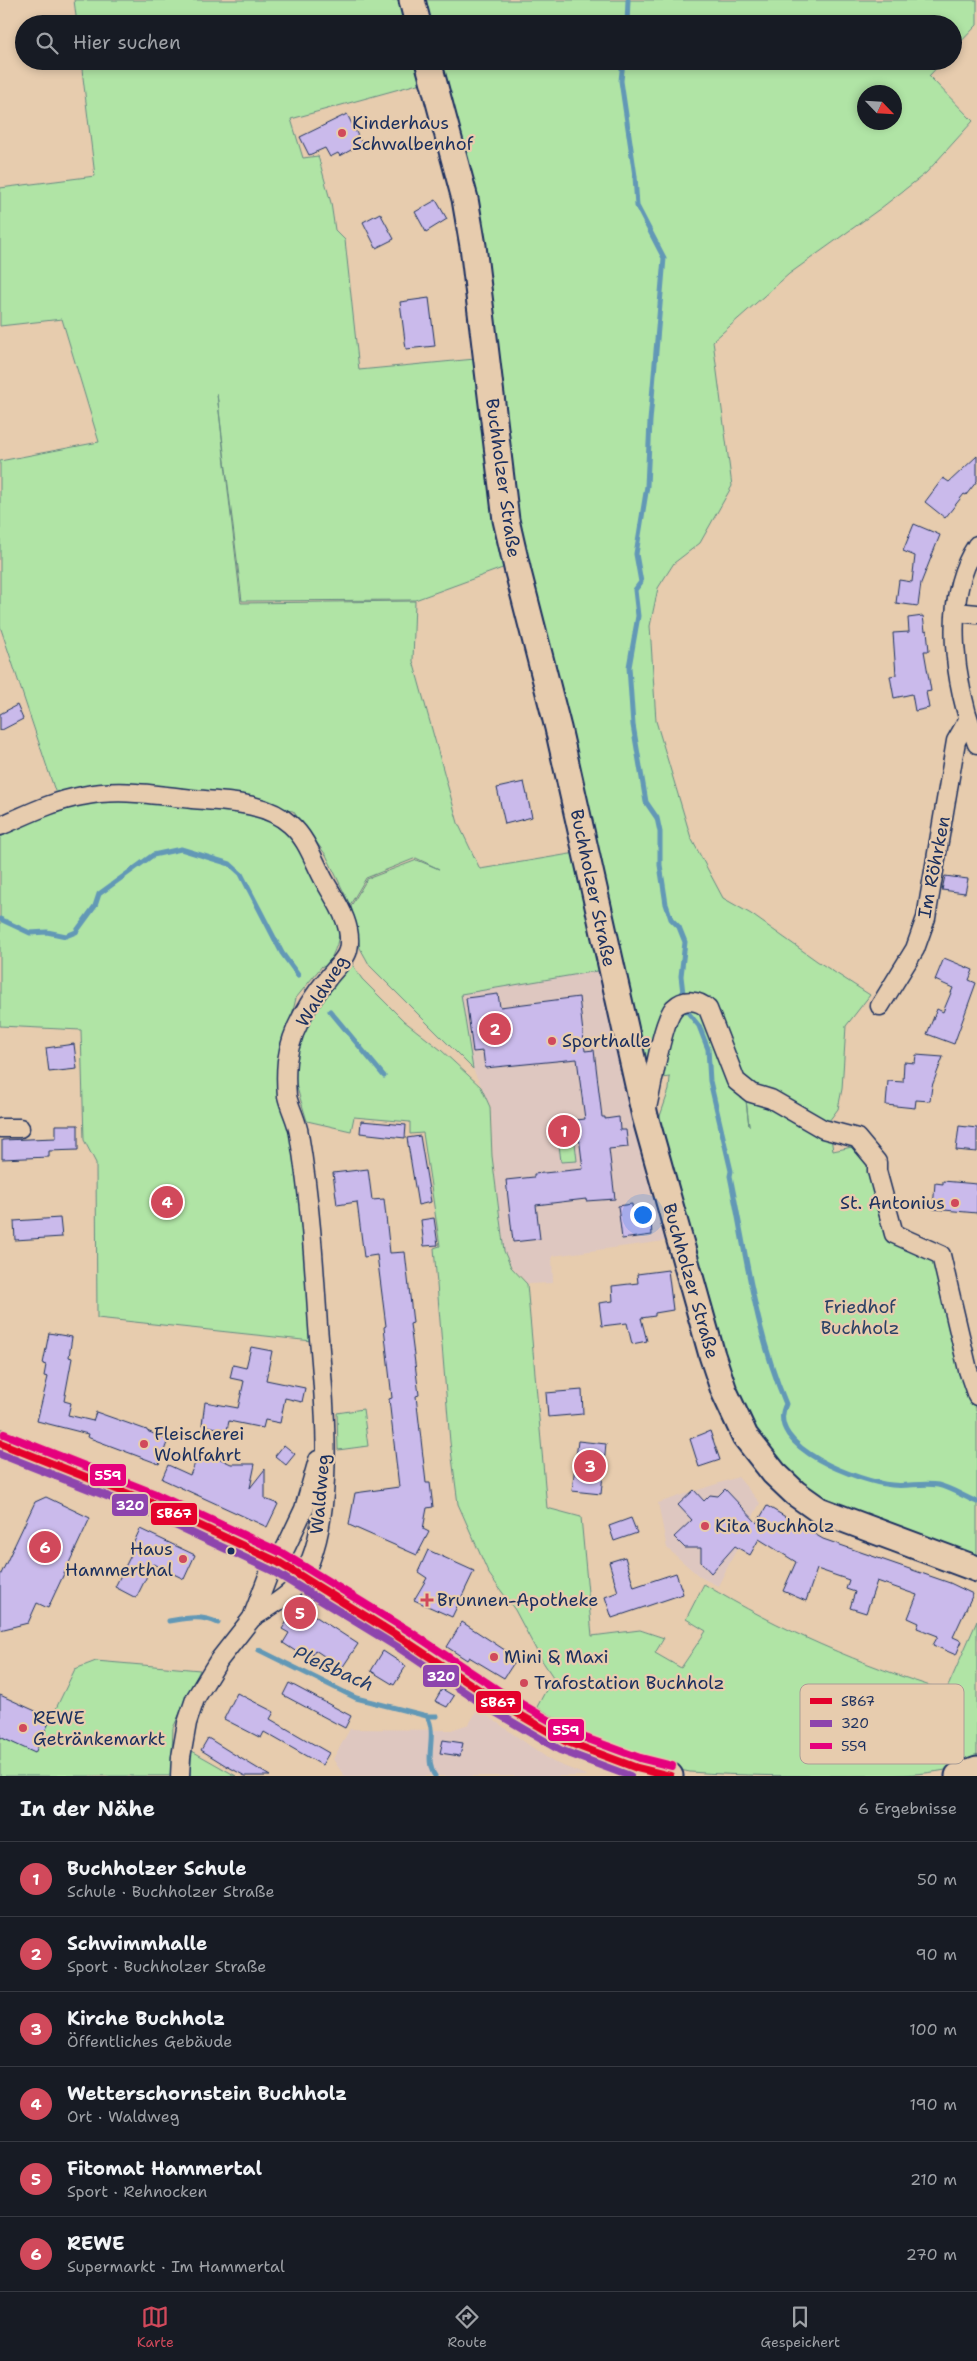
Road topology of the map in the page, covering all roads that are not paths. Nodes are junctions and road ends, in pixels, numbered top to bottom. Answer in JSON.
{"nodes":[{"id":1,"x":412,"y":0,"type":"edge"},
{"id":2,"x":416,"y":15,"type":"edge"},
{"id":3,"x":430,"y":70,"type":"edge"},
{"id":4,"x":977,"y":545,"type":"edge"},
{"id":5,"x":956,"y":612,"type":"junction"},
{"id":6,"x":977,"y":614,"type":"edge"},
{"id":7,"x":968,"y":720,"type":"junction"},
{"id":8,"x":977,"y":744,"type":"edge"},
{"id":9,"x":0,"y":826,"type":"edge"},
{"id":10,"x":880,"y":1006,"type":"dead end"},
{"id":11,"x":645,"y":1116,"type":"junction"},
{"id":12,"x":0,"y":1128,"type":"edge"},
{"id":13,"x":20,"y":1128,"type":"dead end"},
{"id":14,"x":977,"y":1396,"type":"edge"},
{"id":15,"x":325,"y":1440,"type":"junction"},
{"id":16,"x":0,"y":1443,"type":"edge"},
{"id":17,"x":278,"y":1562,"type":"junction"},
{"id":18,"x":977,"y":1569,"type":"edge"},
{"id":19,"x":303,"y":1576,"type":"junction"},
{"id":20,"x":252,"y":1618,"type":"junction"},
{"id":21,"x":977,"y":1769,"type":"edge"},
{"id":22,"x":180,"y":1776,"type":"edge"},
{"id":23,"x":670,"y":1776,"type":"edge"},
{"id":24,"x":958,"y":1776,"type":"edge"}],
"edges":[{"from":1,"to":2,"type":"street"},
{"from":3,"to":11,"type":"street","name":"Buchholzer Straße"},
{"from":4,"to":5,"type":"street"},
{"from":5,"to":6,"type":"street"},
{"from":5,"to":7,"type":"street"},
{"from":7,"to":8,"type":"street"},
{"from":7,"to":10,"type":"street","name":"Im Röhrken"},
{"from":9,"to":15,"type":"street","name":"Waldweg"},
{"from":11,"to":14,"type":"street"},
{"from":11,"to":18,"type":"street","name":"Buchholzer Straße"},
{"from":12,"to":13,"type":"street"},
{"from":15,"to":17,"type":"street","name":"Waldweg"},
{"from":15,"to":19,"type":"street","name":"Waldweg"},
{"from":16,"to":17,"type":"street"},
{"from":17,"to":19,"type":"street"},
{"from":17,"to":20,"type":"street","name":"Waldweg"},
{"from":19,"to":20,"type":"street","name":"Waldweg"},
{"from":19,"to":23,"type":"street"},
{"from":20,"to":22,"type":"street"},
{"from":21,"to":24,"type":"street"}]}
